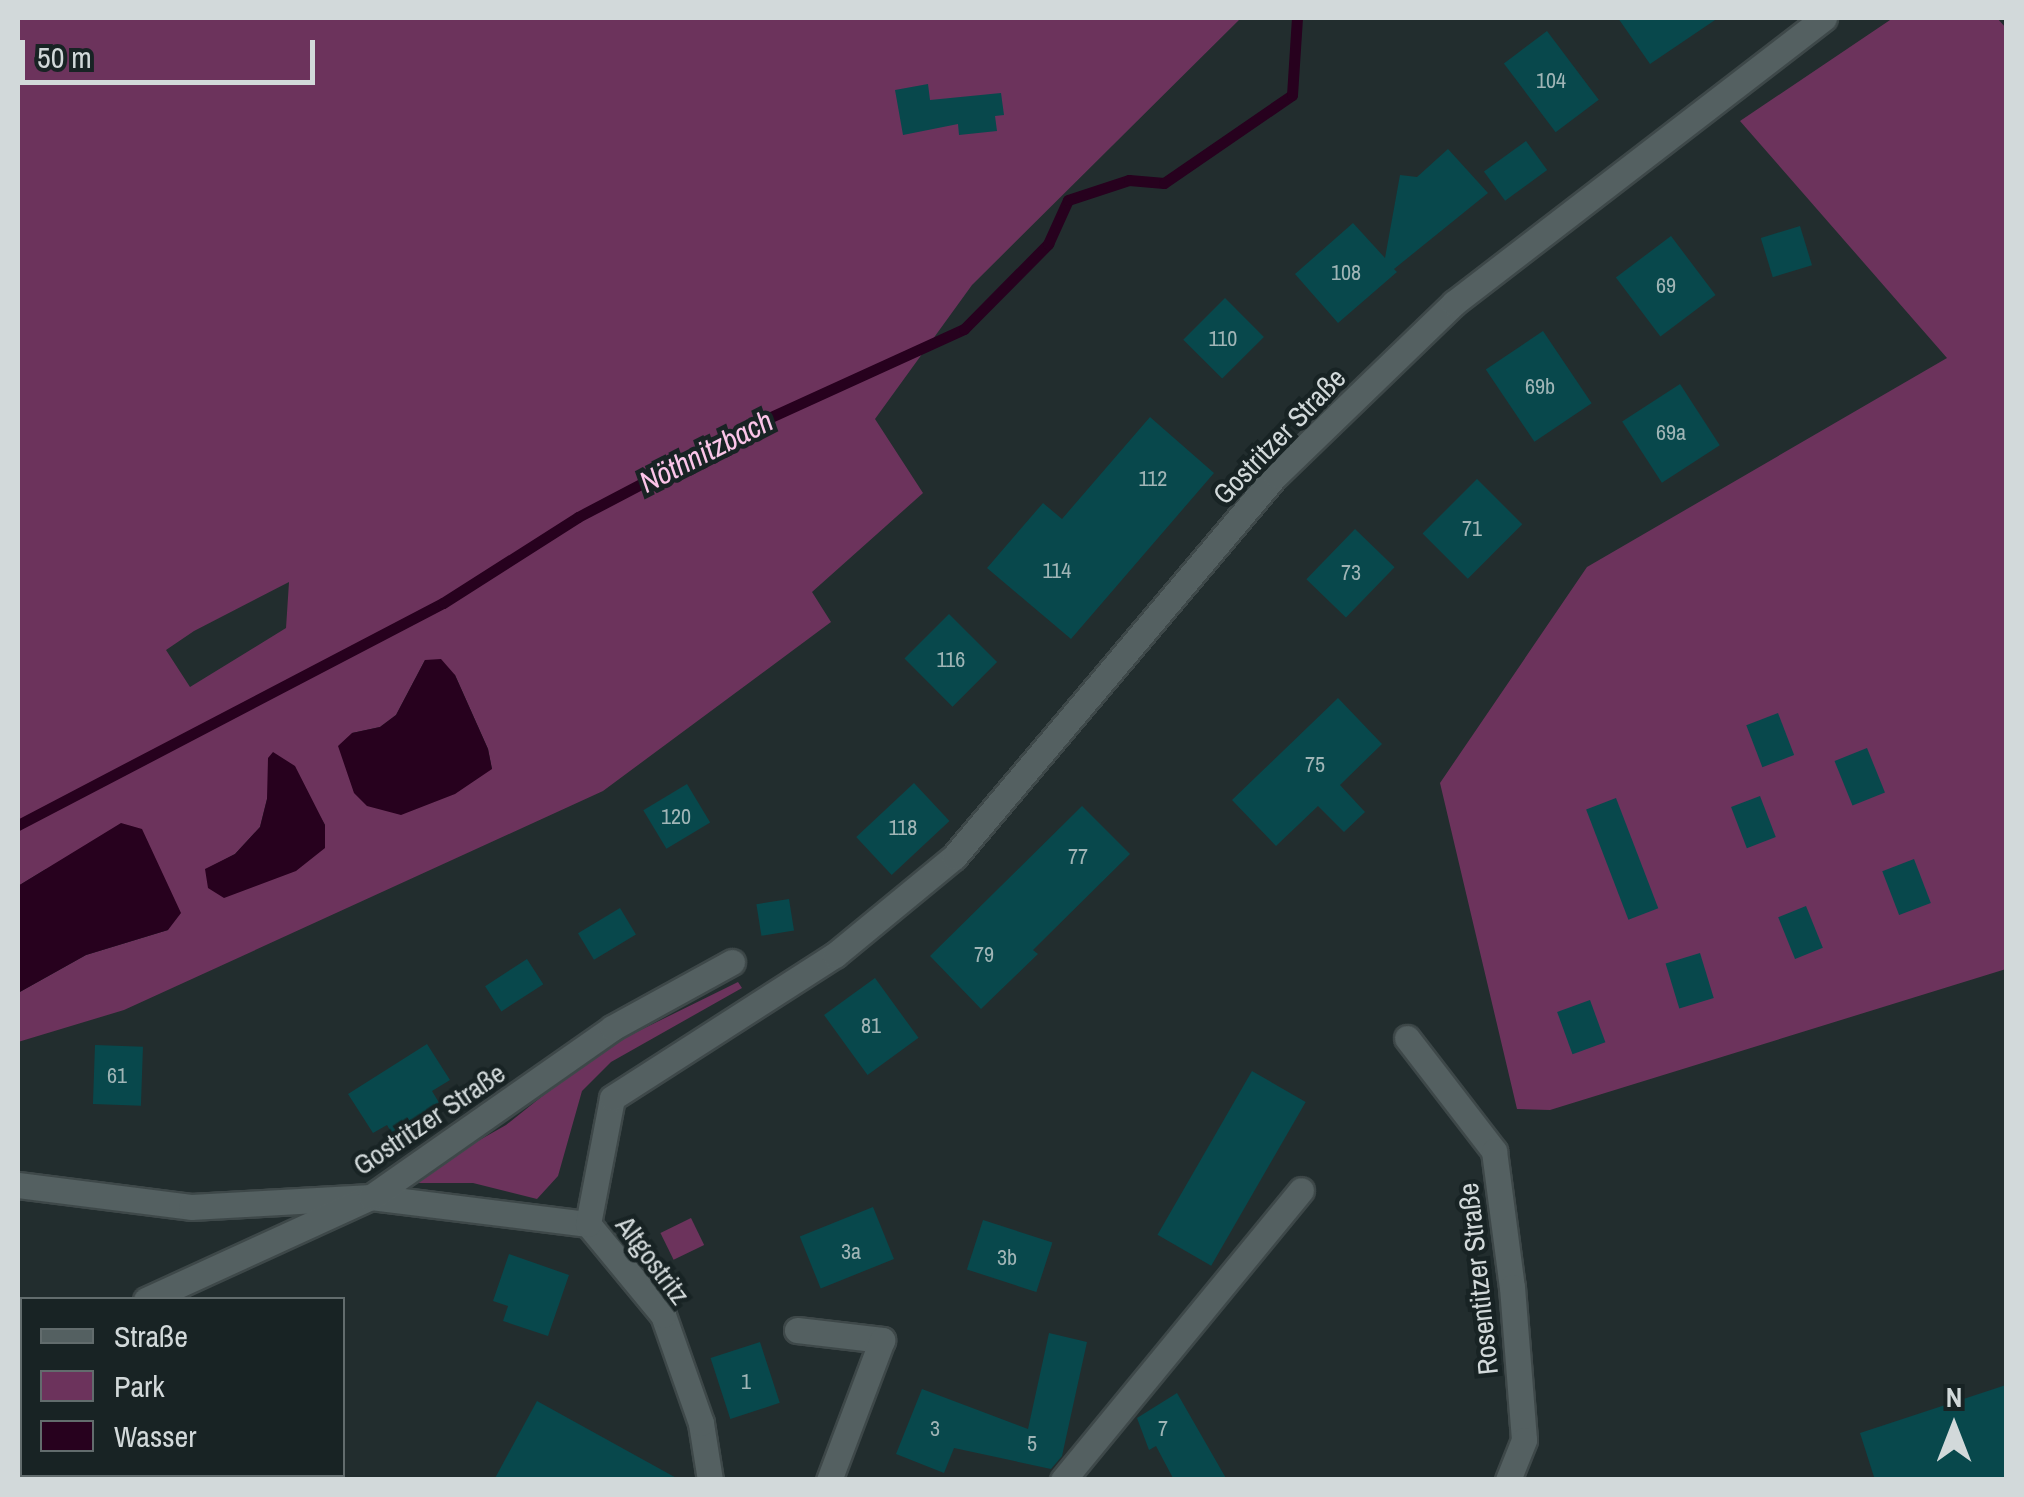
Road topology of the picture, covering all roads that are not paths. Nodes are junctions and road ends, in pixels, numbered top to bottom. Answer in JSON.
{"nodes":[{"id":1,"x":1824,"y":18,"type":"edge"},
{"id":2,"x":834,"y":955,"type":"joint"},
{"id":3,"x":732,"y":962,"type":"dead end"},
{"id":4,"x":1407,"y":1038,"type":"dead end"},
{"id":5,"x":18,"y":1185,"type":"edge"},
{"id":6,"x":1301,"y":1190,"type":"dead end"},
{"id":7,"x":371,"y":1197,"type":"junction"},
{"id":8,"x":588,"y":1224,"type":"junction"},
{"id":9,"x":153,"y":1297,"type":"edge"},
{"id":10,"x":797,"y":1330,"type":"dead end"},
{"id":11,"x":710,"y":1480,"type":"edge"},
{"id":12,"x":829,"y":1480,"type":"edge"},
{"id":13,"x":1063,"y":1480,"type":"edge"},
{"id":14,"x":1508,"y":1480,"type":"edge"}],
"edges":[{"from":1,"to":2,"type":"street","name":"Gostritzer Straße"},
{"from":2,"to":8,"type":"street","name":"Altgostritz"},
{"from":3,"to":7,"type":"street","name":"Gostritzer Straße"},
{"from":4,"to":14,"type":"street","name":"Rosentitzer Straße"},
{"from":5,"to":7,"type":"street"},
{"from":6,"to":13,"type":"street"},
{"from":7,"to":8,"type":"street"},
{"from":7,"to":9,"type":"street","name":"Gostritzer Straße"},
{"from":8,"to":11,"type":"street","name":"Altgostritz"},
{"from":10,"to":12,"type":"street"}]}
